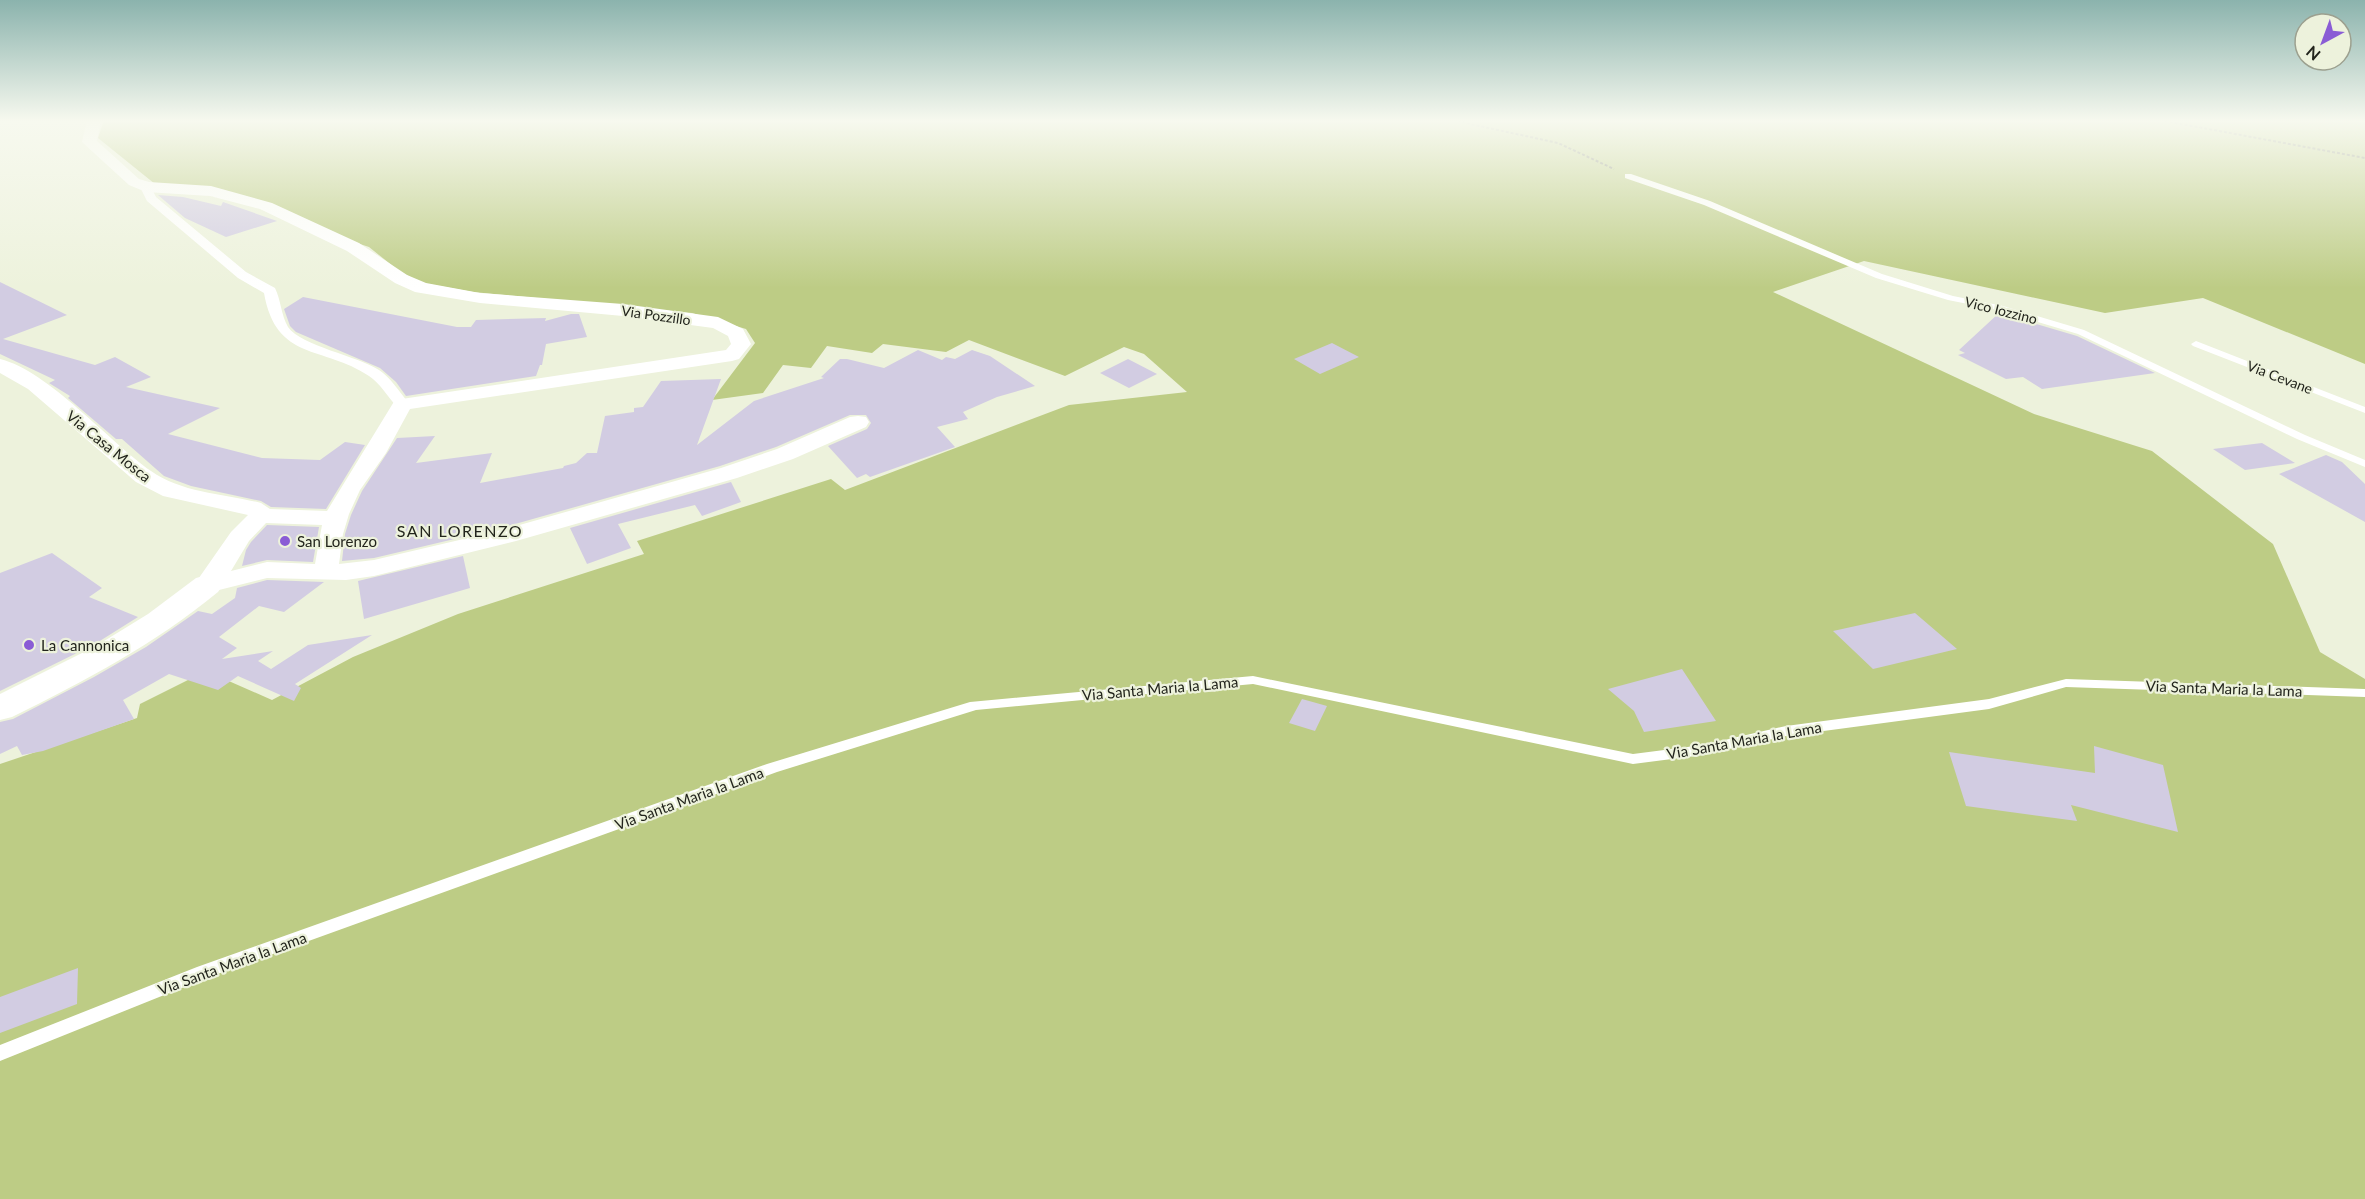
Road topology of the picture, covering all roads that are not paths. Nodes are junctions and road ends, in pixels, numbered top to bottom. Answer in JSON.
{"nodes":[{"id":1,"x":128,"y":176,"type":"edge"},
{"id":2,"x":1628,"y":176,"type":"dead end"},
{"id":3,"x":146,"y":187,"type":"junction"},
{"id":4,"x":2196,"y":344,"type":"dead end"},
{"id":5,"x":0,"y":365,"type":"edge"},
{"id":6,"x":402,"y":404,"type":"junction"},
{"id":7,"x":2365,"y":410,"type":"edge"},
{"id":8,"x":858,"y":422,"type":"dead end"},
{"id":9,"x":2365,"y":464,"type":"edge"},
{"id":10,"x":260,"y":516,"type":"junction"},
{"id":11,"x":335,"y":518,"type":"junction"},
{"id":12,"x":326,"y":572,"type":"junction"},
{"id":13,"x":207,"y":585,"type":"junction"},
{"id":14,"x":2365,"y":693,"type":"edge"},
{"id":15,"x":0,"y":708,"type":"edge"},
{"id":16,"x":0,"y":1053,"type":"edge"}],
"edges":[{"from":1,"to":3,"type":"street"},
{"from":2,"to":9,"type":"lane","name":"Vico Iozzino"},
{"from":3,"to":6,"type":"street"},
{"from":3,"to":6,"type":"street","name":"Via Pozzillo"},
{"from":4,"to":7,"type":"lane","name":"Via Cevane"},
{"from":5,"to":10,"type":"street","name":"Via Casa Mosca"},
{"from":6,"to":11,"type":"street"},
{"from":8,"to":12,"type":"street"},
{"from":10,"to":11,"type":"street"},
{"from":10,"to":13,"type":"street"},
{"from":11,"to":12,"type":"street"},
{"from":12,"to":13,"type":"street"},
{"from":13,"to":15,"type":"street"},
{"from":14,"to":16,"type":"lane","name":"Via Santa Maria la Lama"}]}
